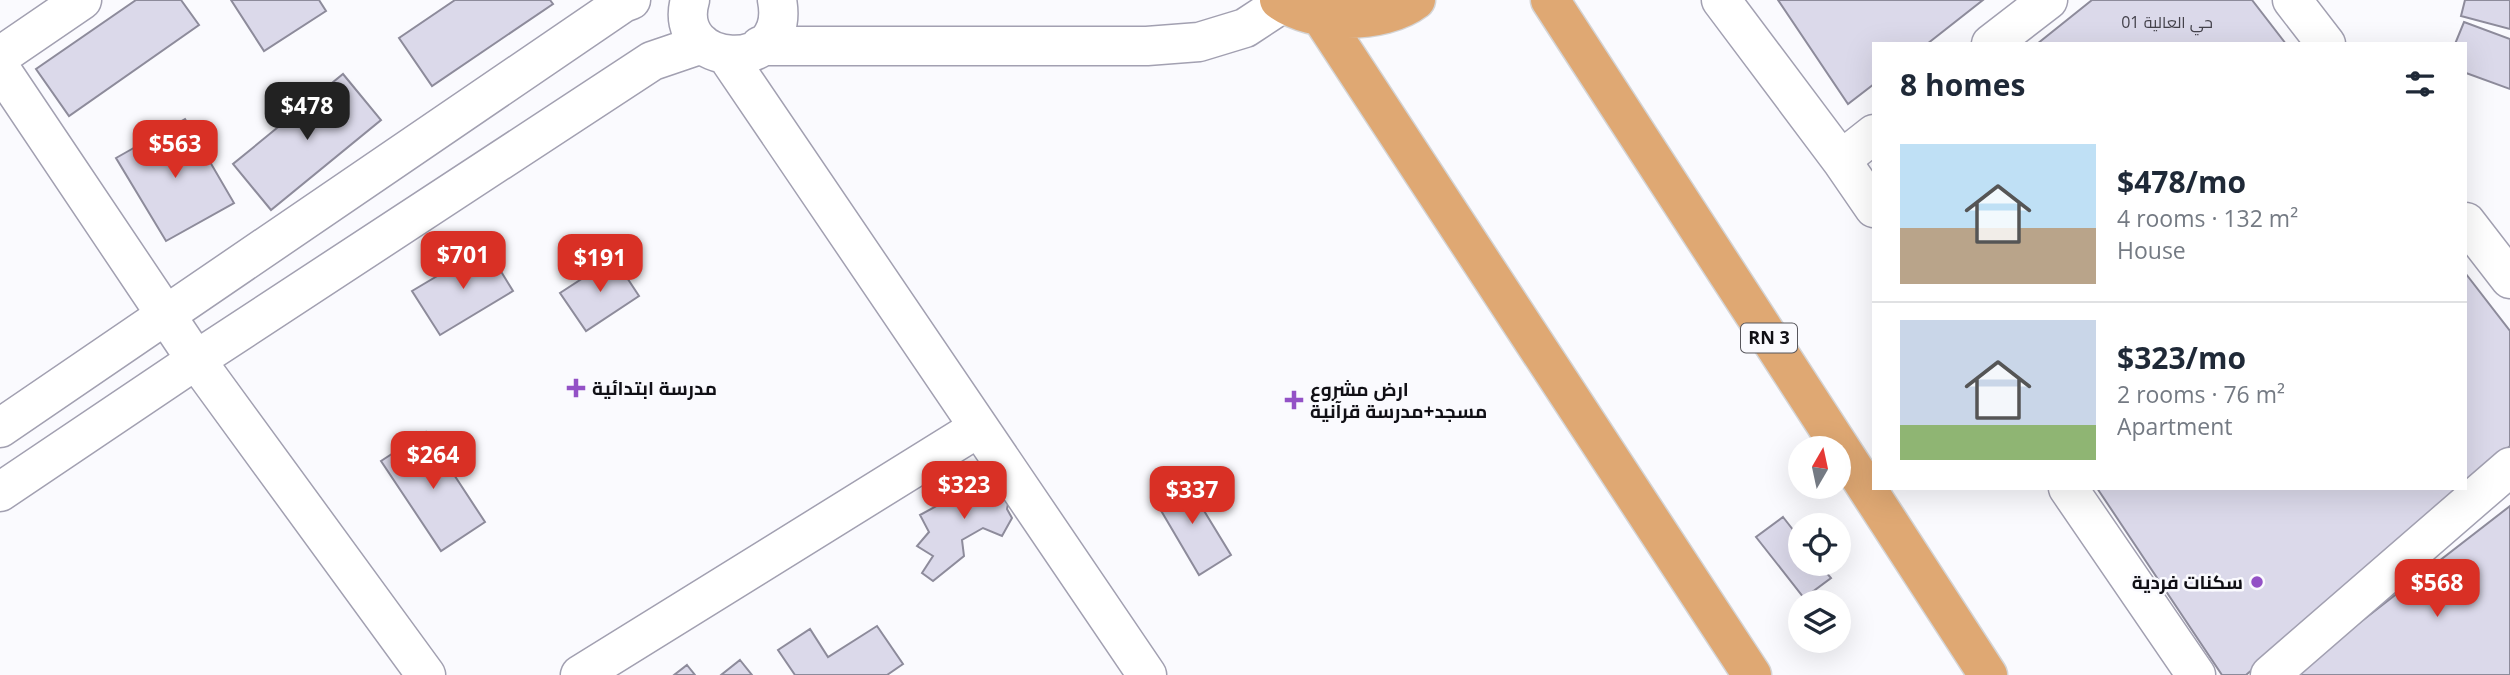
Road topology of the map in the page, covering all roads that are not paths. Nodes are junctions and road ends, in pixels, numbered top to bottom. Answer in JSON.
{"nodes":[{"id":1,"x":82,"y":0,"type":"edge"},
{"id":2,"x":631,"y":0,"type":"edge"},
{"id":3,"x":690,"y":0,"type":"edge"},
{"id":4,"x":777,"y":0,"type":"edge"},
{"id":5,"x":1416,"y":0,"type":"edge"},
{"id":6,"x":1550,"y":0,"type":"edge"},
{"id":7,"x":1721,"y":0,"type":"edge"},
{"id":8,"x":2048,"y":0,"type":"edge"},
{"id":9,"x":2292,"y":0,"type":"edge"},
{"id":10,"x":1281,"y":2,"type":"edge"},
{"id":11,"x":1321,"y":17,"type":"junction"},
{"id":12,"x":1994,"y":42,"type":"edge"},
{"id":13,"x":2324,"y":42,"type":"edge"},
{"id":14,"x":730,"y":49,"type":"junction"},
{"id":15,"x":0,"y":56,"type":"edge"},
{"id":16,"x":0,"y":68,"type":"edge"},
{"id":17,"x":1872,"y":136,"type":"edge"},
{"id":18,"x":1841,"y":160,"type":"junction"},
{"id":19,"x":1872,"y":205,"type":"edge"},
{"id":20,"x":2467,"y":223,"type":"edge"},
{"id":21,"x":2510,"y":279,"type":"edge"},
{"id":22,"x":166,"y":316,"type":"junction"},
{"id":23,"x":195,"y":360,"type":"junction"},
{"id":24,"x":0,"y":428,"type":"edge"},
{"id":25,"x":978,"y":428,"type":"junction"},
{"id":26,"x":2510,"y":467,"type":"edge"},
{"id":27,"x":2069,"y":490,"type":"edge"},
{"id":28,"x":0,"y":492,"type":"edge"},
{"id":29,"x":426,"y":675,"type":"edge"},
{"id":30,"x":580,"y":675,"type":"edge"},
{"id":31,"x":1147,"y":675,"type":"edge"},
{"id":32,"x":1752,"y":675,"type":"edge"},
{"id":33,"x":1988,"y":675,"type":"edge"},
{"id":34,"x":2196,"y":675,"type":"edge"},
{"id":35,"x":2270,"y":675,"type":"edge"}],
"edges":[{"from":1,"to":15,"type":"street"},
{"from":2,"to":22,"type":"street"},
{"from":3,"to":14,"type":"street"},
{"from":4,"to":14,"type":"street"},
{"from":5,"to":11,"type":"main road"},
{"from":6,"to":33,"type":"main road","number":"RN 3"},
{"from":7,"to":18,"type":"street"},
{"from":8,"to":12,"type":"street"},
{"from":9,"to":13,"type":"street"},
{"from":10,"to":11,"type":"main road"},
{"from":10,"to":14,"type":"street"},
{"from":11,"to":32,"type":"main road"},
{"from":14,"to":23,"type":"street"},
{"from":14,"to":25,"type":"street"},
{"from":16,"to":22,"type":"street"},
{"from":17,"to":18,"type":"street"},
{"from":18,"to":19,"type":"street"},
{"from":20,"to":21,"type":"street"},
{"from":22,"to":23,"type":"street"},
{"from":22,"to":24,"type":"street"},
{"from":23,"to":28,"type":"street"},
{"from":23,"to":29,"type":"street"},
{"from":25,"to":30,"type":"street"},
{"from":25,"to":31,"type":"street"},
{"from":26,"to":35,"type":"street"},
{"from":27,"to":34,"type":"street"}]}
